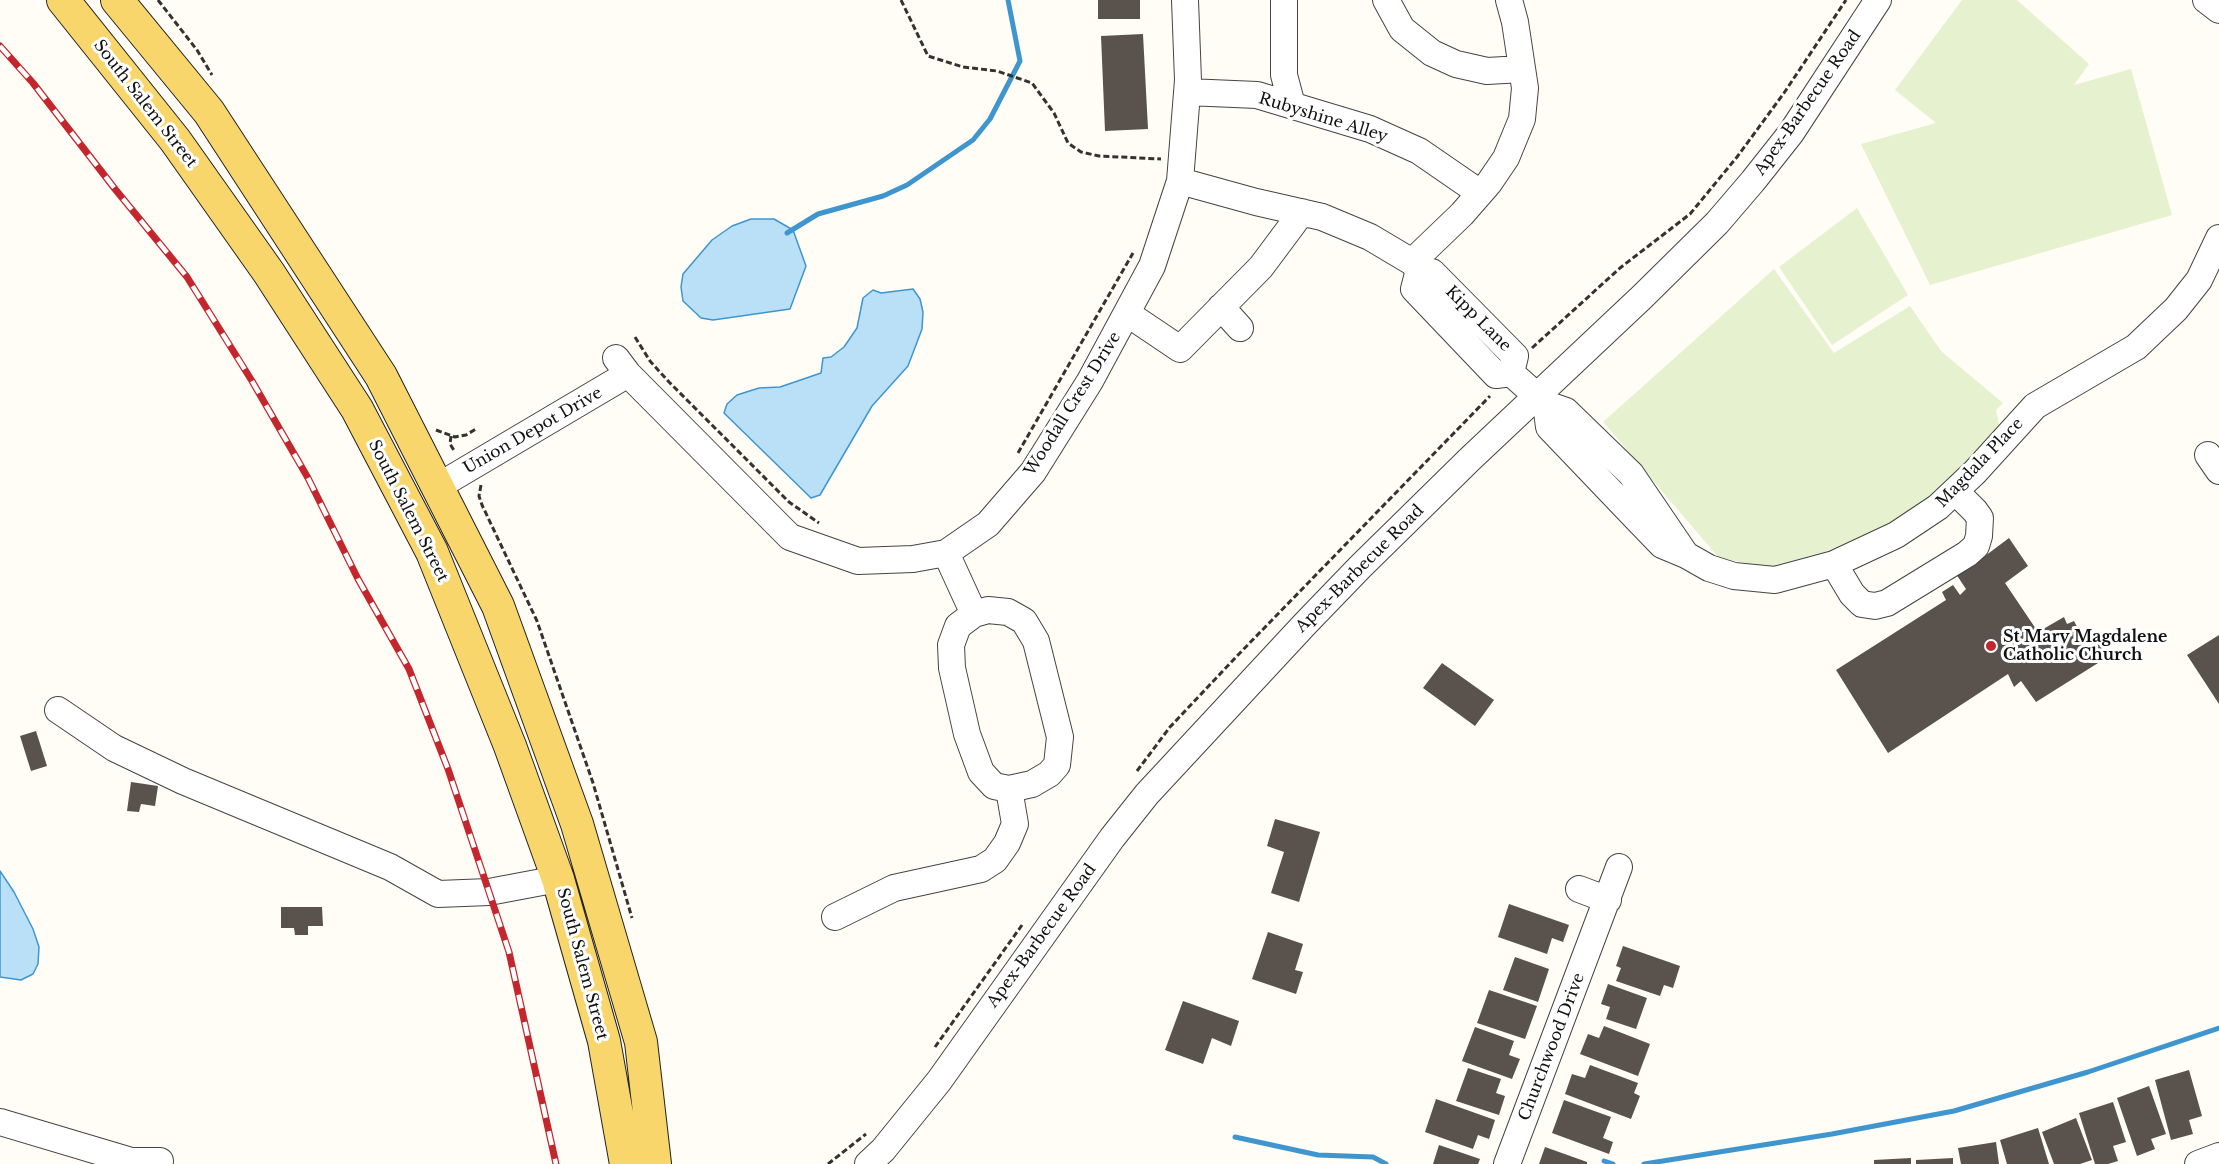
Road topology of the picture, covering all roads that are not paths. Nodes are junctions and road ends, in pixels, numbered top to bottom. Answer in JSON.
{"nodes":[{"id":1,"x":63,"y":0,"type":"edge"},
{"id":2,"x":117,"y":0,"type":"edge"},
{"id":3,"x":1185,"y":0,"type":"edge"},
{"id":4,"x":1284,"y":0,"type":"edge"},
{"id":5,"x":1386,"y":0,"type":"edge"},
{"id":6,"x":1509,"y":0,"type":"edge"},
{"id":7,"x":1878,"y":0,"type":"edge"},
{"id":8,"x":2206,"y":0,"type":"edge"},
{"id":9,"x":2219,"y":10,"type":"edge"},
{"id":10,"x":1522,"y":69,"type":"junction"},
{"id":11,"x":1187,"y":92,"type":"junction"},
{"id":12,"x":1292,"y":105,"type":"junction"},
{"id":13,"x":1180,"y":181,"type":"junction"},
{"id":14,"x":1480,"y":193,"type":"junction"},
{"id":15,"x":1302,"y":212,"type":"junction"},
{"id":16,"x":2219,"y":238,"type":"edge"},
{"id":17,"x":1415,"y":266,"type":"junction"},
{"id":18,"x":1221,"y":307,"type":"junction"},
{"id":19,"x":1128,"y":314,"type":"junction"},
{"id":20,"x":1240,"y":328,"type":"dead end"},
{"id":21,"x":622,"y":366,"type":"joint"},
{"id":22,"x":1542,"y":400,"type":"junction"},
{"id":23,"x":437,"y":487,"type":"junction"},
{"id":24,"x":1955,"y":491,"type":"junction"},
{"id":25,"x":945,"y":553,"type":"junction"},
{"id":26,"x":1834,"y":564,"type":"junction"},
{"id":27,"x":974,"y":614,"type":"junction"},
{"id":28,"x":58,"y":710,"type":"dead end"},
{"id":29,"x":1009,"y":789,"type":"junction"},
{"id":30,"x":1619,"y":867,"type":"dead end"},
{"id":31,"x":558,"y":879,"type":"junction"},
{"id":32,"x":1579,"y":890,"type":"dead end"},
{"id":33,"x":1608,"y":900,"type":"junction"},
{"id":34,"x":835,"y":917,"type":"dead end"},
{"id":35,"x":0,"y":1122,"type":"edge"},
{"id":36,"x":2219,"y":1156,"type":"edge"},
{"id":37,"x":160,"y":1161,"type":"dead end"},
{"id":38,"x":626,"y":1164,"type":"edge"},
{"id":39,"x":655,"y":1164,"type":"edge"},
{"id":40,"x":868,"y":1164,"type":"edge"},
{"id":41,"x":1507,"y":1164,"type":"edge"},
{"id":42,"x":2198,"y":1164,"type":"edge"}],
"edges":[{"from":1,"to":31,"type":"main road","name":"South Salem Street"},
{"from":2,"to":23,"type":"main road","name":"South Salem Street"},
{"from":3,"to":11,"type":"street","name":"Woodall Crest Drive"},
{"from":4,"to":12,"type":"street"},
{"from":5,"to":10,"type":"street"},
{"from":6,"to":10,"type":"street"},
{"from":7,"to":22,"type":"street","name":"Apex-Barbecue Road"},
{"from":8,"to":9,"type":"street"},
{"from":10,"to":14,"type":"street"},
{"from":11,"to":12,"type":"street","name":"Rubyshine Alley"},
{"from":11,"to":13,"type":"street","name":"Woodall Crest Drive"},
{"from":12,"to":14,"type":"street","name":"Rubyshine Alley"},
{"from":13,"to":15,"type":"street"},
{"from":13,"to":19,"type":"street","name":"Woodall Crest Drive"},
{"from":14,"to":17,"type":"street"},
{"from":15,"to":17,"type":"street"},
{"from":15,"to":18,"type":"street"},
{"from":16,"to":24,"type":"street","name":"Magdala Place"},
{"from":17,"to":22,"type":"street","name":"Kipp Lane"},
{"from":18,"to":19,"type":"street"},
{"from":18,"to":20,"type":"street"},
{"from":19,"to":25,"type":"street","name":"Woodall Crest Drive"},
{"from":21,"to":23,"type":"street","name":"Union Depot Drive"},
{"from":21,"to":25,"type":"street","name":"Woodall Crest Drive"},
{"from":22,"to":26,"type":"street","name":"Magdala Place"},
{"from":22,"to":40,"type":"street","name":"Apex-Barbecue Road"},
{"from":23,"to":39,"type":"main road","name":"South Salem Street"},
{"from":24,"to":26,"type":"street","name":"Magdala Place"},
{"from":24,"to":26,"type":"street"},
{"from":25,"to":27,"type":"street"},
{"from":27,"to":29,"type":"street"},
{"from":27,"to":29,"type":"street"},
{"from":28,"to":31,"type":"street"},
{"from":29,"to":34,"type":"street"},
{"from":30,"to":33,"type":"street","name":"Churchwood Drive"},
{"from":31,"to":38,"type":"main road","name":"South Salem Street"},
{"from":32,"to":33,"type":"street"},
{"from":33,"to":41,"type":"street","name":"Churchwood Drive"},
{"from":35,"to":37,"type":"street"},
{"from":36,"to":42,"type":"street"}]}
